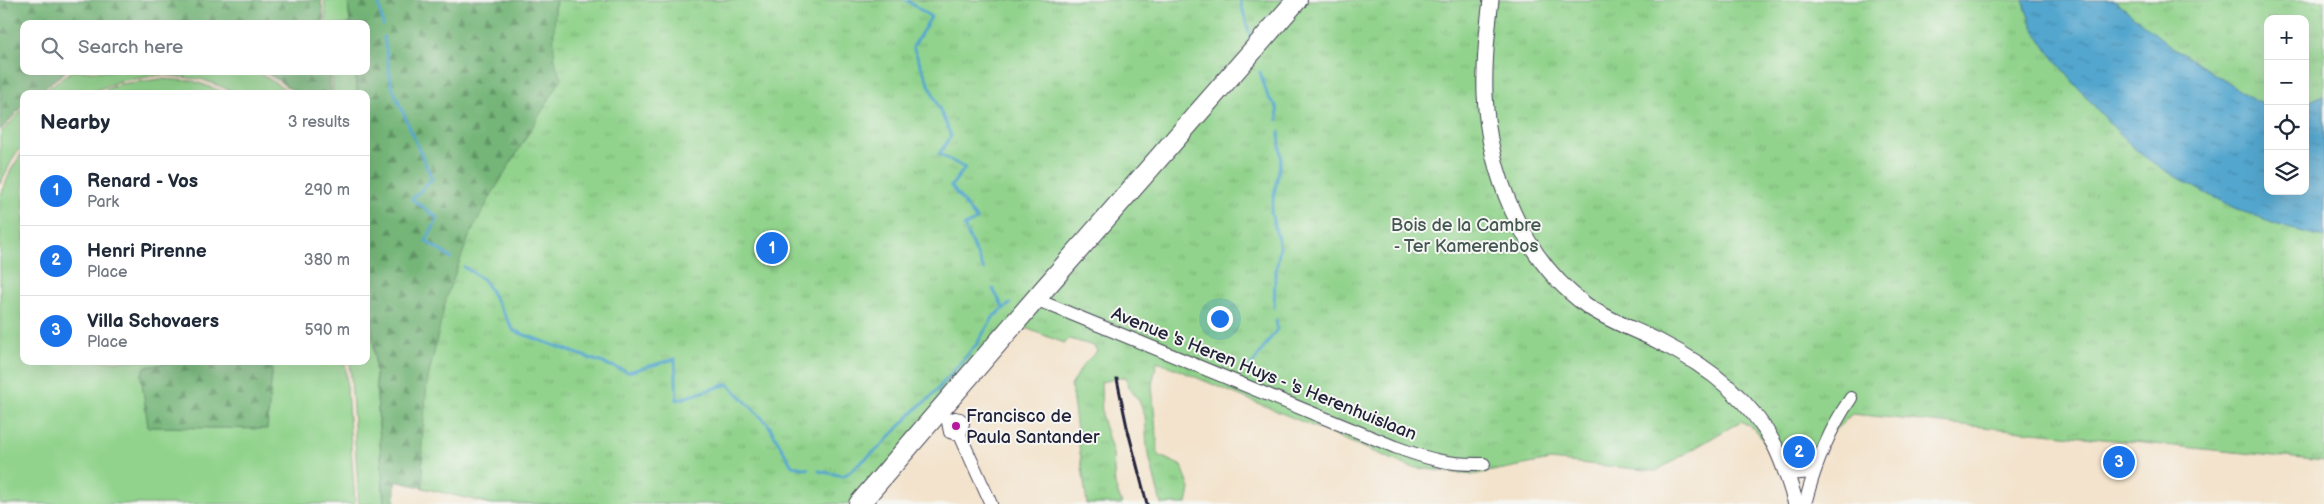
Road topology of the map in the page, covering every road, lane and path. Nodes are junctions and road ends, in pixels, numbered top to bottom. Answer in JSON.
{"nodes":[{"id":1,"x":1298,"y":0,"type":"edge"},
{"id":2,"x":1491,"y":0,"type":"edge"},
{"id":3,"x":1035,"y":299,"type":"junction"},
{"id":4,"x":1851,"y":398,"type":"dead end"},
{"id":5,"x":960,"y":435,"type":"dead end"},
{"id":6,"x":1484,"y":464,"type":"dead end"},
{"id":7,"x":1814,"y":472,"type":"junction"},
{"id":8,"x":1787,"y":474,"type":"junction"},
{"id":9,"x":860,"y":504,"type":"edge"},
{"id":10,"x":991,"y":504,"type":"edge"},
{"id":11,"x":1796,"y":504,"type":"edge"},
{"id":12,"x":1805,"y":504,"type":"edge"}],
"edges":[{"from":1,"to":3,"type":"main road"},
{"from":2,"to":8,"type":"street"},
{"from":3,"to":6,"type":"street","name":"Avenue 's Heren Huys - 's Herenhuislaan"},
{"from":3,"to":9,"type":"main road"},
{"from":4,"to":7,"type":"street"},
{"from":5,"to":10,"type":"street"},
{"from":7,"to":8,"type":"street"},
{"from":7,"to":12,"type":"street"},
{"from":8,"to":11,"type":"street"}]}
